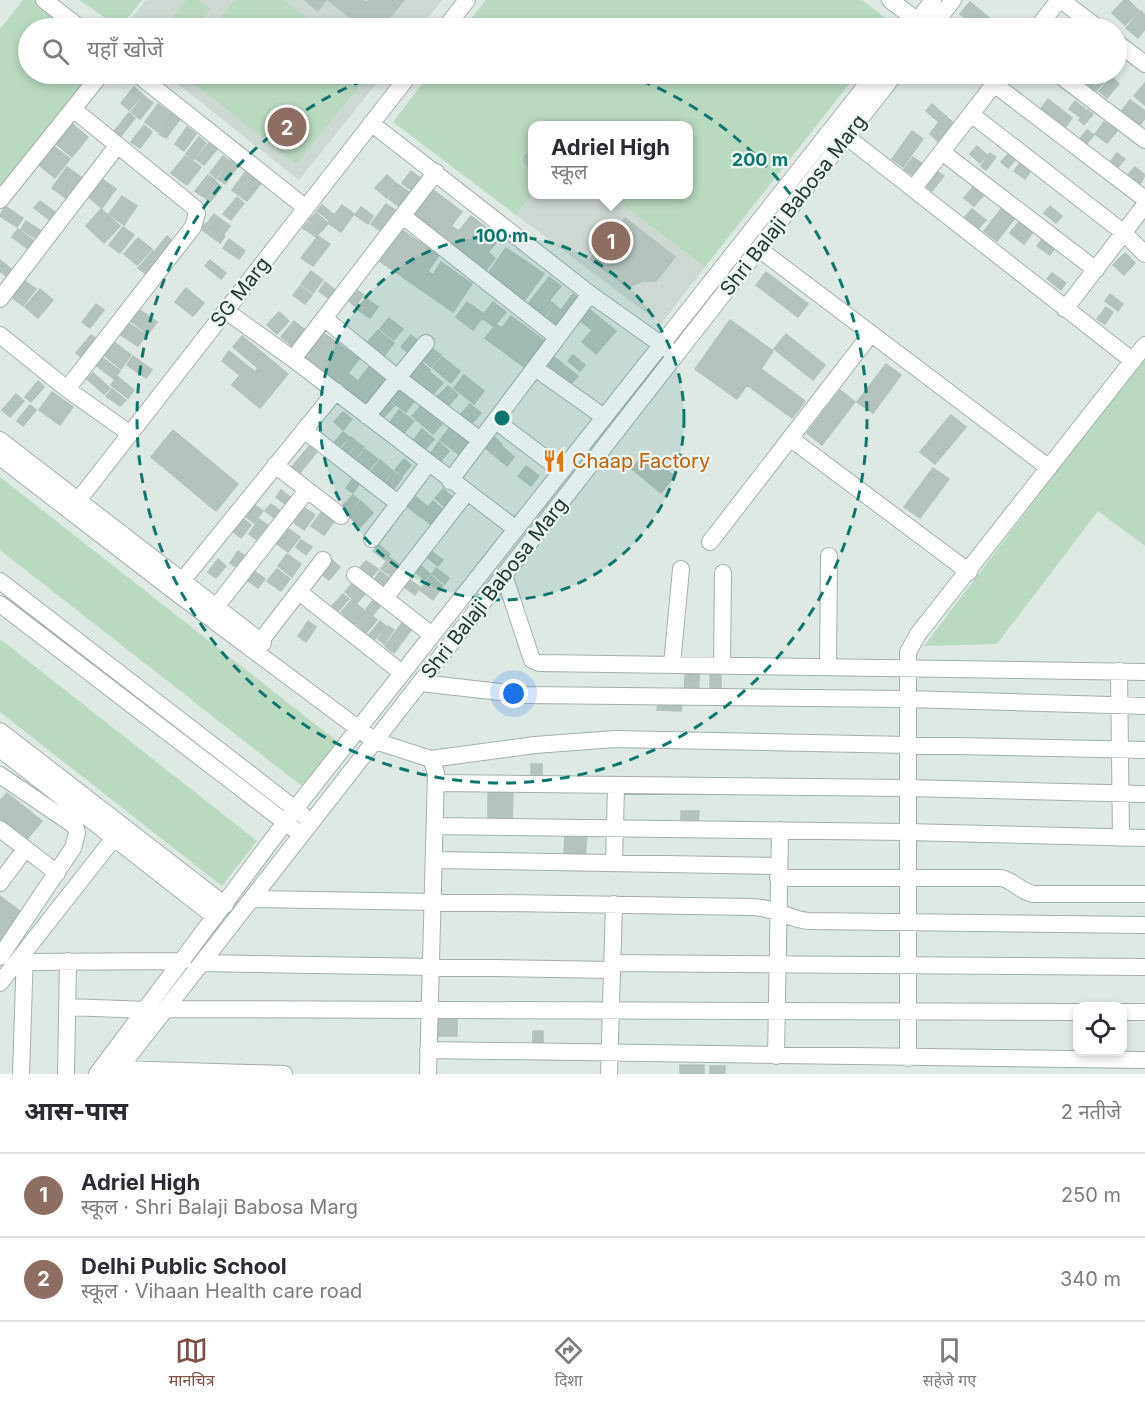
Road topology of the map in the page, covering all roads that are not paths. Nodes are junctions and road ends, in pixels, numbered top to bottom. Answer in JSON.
{"nodes":[{"id":1,"x":467,"y":0,"type":"edge"},
{"id":2,"x":890,"y":0,"type":"edge"},
{"id":3,"x":933,"y":0,"type":"edge"},
{"id":4,"x":953,"y":0,"type":"edge"},
{"id":5,"x":1060,"y":0,"type":"edge"},
{"id":6,"x":55,"y":3,"type":"edge"},
{"id":7,"x":70,"y":18,"type":"edge"},
{"id":8,"x":453,"y":18,"type":"edge"},
{"id":9,"x":911,"y":18,"type":"edge"},
{"id":10,"x":926,"y":18,"type":"edge"},
{"id":11,"x":932,"y":18,"type":"edge"},
{"id":12,"x":1045,"y":18,"type":"edge"},
{"id":13,"x":1084,"y":18,"type":"edge"},
{"id":14,"x":1127,"y":50,"type":"edge"},
{"id":15,"x":1145,"y":64,"type":"edge"},
{"id":16,"x":93,"y":84,"type":"edge"},
{"id":17,"x":150,"y":84,"type":"edge"},
{"id":18,"x":402,"y":84,"type":"edge"},
{"id":19,"x":869,"y":84,"type":"edge"},
{"id":20,"x":886,"y":84,"type":"edge"},
{"id":21,"x":994,"y":84,"type":"edge"},
{"id":22,"x":1004,"y":84,"type":"edge"},
{"id":23,"x":1071,"y":84,"type":"edge"},
{"id":24,"x":73,"y":110,"type":"junction"},
{"id":25,"x":971,"y":114,"type":"junction"},
{"id":26,"x":371,"y":123,"type":"junction"},
{"id":27,"x":840,"y":131,"type":"junction"},
{"id":28,"x":1145,"y":140,"type":"edge"},
{"id":29,"x":117,"y":146,"type":"junction"},
{"id":30,"x":942,"y":152,"type":"junction"},
{"id":31,"x":436,"y":172,"type":"junction"},
{"id":32,"x":913,"y":189,"type":"junction"},
{"id":33,"x":1145,"y":199,"type":"edge"},
{"id":34,"x":0,"y":200,"type":"edge"},
{"id":35,"x":1145,"y":205,"type":"edge"},
{"id":36,"x":306,"y":208,"type":"junction"},
{"id":37,"x":404,"y":217,"type":"junction"},
{"id":38,"x":1124,"y":233,"type":"junction"},
{"id":39,"x":759,"y":249,"type":"junction"},
{"id":40,"x":1145,"y":254,"type":"edge"},
{"id":41,"x":1096,"y":270,"type":"junction"},
{"id":42,"x":590,"y":294,"type":"junction"},
{"id":43,"x":0,"y":299,"type":"edge"},
{"id":44,"x":1065,"y":309,"type":"junction"},
{"id":45,"x":225,"y":311,"type":"junction"},
{"id":46,"x":324,"y":318,"type":"junction"},
{"id":47,"x":0,"y":335,"type":"edge"},
{"id":48,"x":870,"y":335,"type":"junction"},
{"id":49,"x":558,"y":337,"type":"junction"},
{"id":50,"x":426,"y":343,"type":"dead end"},
{"id":51,"x":661,"y":345,"type":"junction"},
{"id":52,"x":1145,"y":345,"type":"edge"},
{"id":53,"x":675,"y":355,"type":"junction"},
{"id":54,"x":293,"y":359,"type":"junction"},
{"id":55,"x":1133,"y":361,"type":"junction"},
{"id":56,"x":535,"y":368,"type":"junction"},
{"id":57,"x":399,"y":379,"type":"junction"},
{"id":58,"x":67,"y":389,"type":"junction"},
{"id":59,"x":336,"y":391,"type":"junction"},
{"id":60,"x":367,"y":416,"type":"junction"},
{"id":61,"x":604,"y":417,"type":"junction"},
{"id":62,"x":496,"y":421,"type":"junction"},
{"id":63,"x":304,"y":430,"type":"junction"},
{"id":64,"x":129,"y":433,"type":"junction"},
{"id":65,"x":790,"y":438,"type":"junction"},
{"id":66,"x":0,"y":440,"type":"edge"},
{"id":67,"x":480,"y":440,"type":"junction"},
{"id":68,"x":0,"y":457,"type":"edge"},
{"id":69,"x":428,"y":464,"type":"junction"},
{"id":70,"x":275,"y":465,"type":"junction"},
{"id":71,"x":1049,"y":468,"type":"junction"},
{"id":72,"x":562,"y":471,"type":"junction"},
{"id":73,"x":450,"y":481,"type":"junction"},
{"id":74,"x":307,"y":489,"type":"junction"},
{"id":75,"x":466,"y":493,"type":"junction"},
{"id":76,"x":399,"y":504,"type":"junction"},
{"id":77,"x":74,"y":506,"type":"junction"},
{"id":78,"x":341,"y":516,"type":"dead end"},
{"id":79,"x":516,"y":529,"type":"junction"},
{"id":80,"x":372,"y":539,"type":"dead end"},
{"id":81,"x":710,"y":542,"type":"dead end"},
{"id":82,"x":829,"y":556,"type":"dead end"},
{"id":83,"x":323,"y":560,"type":"dead end"},
{"id":84,"x":681,"y":569,"type":"dead end"},
{"id":85,"x":969,"y":572,"type":"junction"},
{"id":86,"x":723,"y":573,"type":"dead end"},
{"id":87,"x":356,"y":575,"type":"dead end"},
{"id":88,"x":504,"y":575,"type":"junction"},
{"id":89,"x":0,"y":581,"type":"edge"},
{"id":90,"x":182,"y":581,"type":"junction"},
{"id":91,"x":299,"y":592,"type":"junction"},
{"id":92,"x":385,"y":597,"type":"junction"},
{"id":93,"x":0,"y":604,"type":"edge"},
{"id":94,"x":216,"y":607,"type":"junction"},
{"id":95,"x":432,"y":635,"type":"junction"},
{"id":96,"x":260,"y":642,"type":"junction"},
{"id":97,"x":672,"y":664,"type":"junction"},
{"id":98,"x":722,"y":665,"type":"junction"},
{"id":99,"x":828,"y":666,"type":"junction"},
{"id":100,"x":907,"y":667,"type":"junction"},
{"id":101,"x":1119,"y":671,"type":"junction"},
{"id":102,"x":1145,"y":672,"type":"edge"},
{"id":103,"x":402,"y":673,"type":"junction"},
{"id":104,"x":421,"y":683,"type":"junction"},
{"id":105,"x":907,"y":699,"type":"junction"},
{"id":106,"x":1119,"y":705,"type":"junction"},
{"id":107,"x":1145,"y":706,"type":"edge"},
{"id":108,"x":361,"y":724,"type":"junction"},
{"id":109,"x":0,"y":731,"type":"edge"},
{"id":110,"x":380,"y":739,"type":"junction"},
{"id":111,"x":907,"y":744,"type":"junction"},
{"id":112,"x":0,"y":749,"type":"edge"},
{"id":113,"x":1119,"y":749,"type":"junction"},
{"id":114,"x":1145,"y":750,"type":"edge"},
{"id":115,"x":431,"y":759,"type":"junction"},
{"id":116,"x":0,"y":775,"type":"edge"},
{"id":117,"x":436,"y":783,"type":"junction"},
{"id":118,"x":616,"y":787,"type":"junction"},
{"id":119,"x":907,"y":788,"type":"junction"},
{"id":120,"x":1120,"y":794,"type":"junction"},
{"id":121,"x":1145,"y":794,"type":"edge"},
{"id":122,"x":290,"y":816,"type":"junction"},
{"id":123,"x":435,"y":826,"type":"junction"},
{"id":124,"x":307,"y":828,"type":"junction"},
{"id":125,"x":615,"y":828,"type":"junction"},
{"id":126,"x":0,"y":829,"type":"edge"},
{"id":127,"x":780,"y":830,"type":"junction"},
{"id":128,"x":907,"y":831,"type":"junction"},
{"id":129,"x":114,"y":838,"type":"junction"},
{"id":130,"x":1121,"y":838,"type":"junction"},
{"id":131,"x":1145,"y":838,"type":"edge"},
{"id":132,"x":25,"y":849,"type":"junction"},
{"id":133,"x":434,"y":860,"type":"junction"},
{"id":134,"x":614,"y":863,"type":"junction"},
{"id":135,"x":778,"y":872,"type":"junction"},
{"id":136,"x":57,"y":873,"type":"junction"},
{"id":137,"x":908,"y":878,"type":"junction"},
{"id":138,"x":0,"y":883,"type":"edge"},
{"id":139,"x":1145,"y":894,"type":"edge"},
{"id":140,"x":252,"y":899,"type":"junction"},
{"id":141,"x":432,"y":902,"type":"junction"},
{"id":142,"x":614,"y":904,"type":"junction"},
{"id":143,"x":777,"y":910,"type":"junction"},
{"id":144,"x":220,"y":911,"type":"junction"},
{"id":145,"x":907,"y":922,"type":"junction"},
{"id":146,"x":1145,"y":925,"type":"edge"},
{"id":147,"x":0,"y":957,"type":"edge"},
{"id":148,"x":25,"y":957,"type":"junction"},
{"id":149,"x":68,"y":961,"type":"junction"},
{"id":150,"x":183,"y":961,"type":"junction"},
{"id":151,"x":202,"y":963,"type":"junction"},
{"id":152,"x":778,"y":965,"type":"junction"},
{"id":153,"x":907,"y":966,"type":"junction"},
{"id":154,"x":612,"y":967,"type":"junction"},
{"id":155,"x":1145,"y":967,"type":"edge"},
{"id":156,"x":431,"y":968,"type":"junction"},
{"id":157,"x":0,"y":983,"type":"edge"},
{"id":158,"x":68,"y":1008,"type":"junction"},
{"id":159,"x":166,"y":1009,"type":"junction"},
{"id":160,"x":147,"y":1010,"type":"junction"},
{"id":161,"x":611,"y":1011,"type":"junction"},
{"id":162,"x":429,"y":1012,"type":"junction"},
{"id":163,"x":778,"y":1012,"type":"junction"},
{"id":164,"x":907,"y":1012,"type":"junction"},
{"id":165,"x":1073,"y":1012,"type":"edge"},
{"id":166,"x":1127,"y":1012,"type":"edge"},
{"id":167,"x":1145,"y":1012,"type":"edge"},
{"id":168,"x":428,"y":1050,"type":"junction"},
{"id":169,"x":610,"y":1051,"type":"junction"},
{"id":170,"x":776,"y":1056,"type":"junction"},
{"id":171,"x":908,"y":1058,"type":"junction"},
{"id":172,"x":1145,"y":1060,"type":"edge"},
{"id":173,"x":117,"y":1072,"type":"edge"},
{"id":174,"x":21,"y":1074,"type":"edge"},
{"id":175,"x":66,"y":1074,"type":"edge"},
{"id":176,"x":97,"y":1074,"type":"edge"},
{"id":177,"x":284,"y":1074,"type":"edge"},
{"id":178,"x":428,"y":1074,"type":"edge"},
{"id":179,"x":609,"y":1074,"type":"edge"}],
"edges":[{"from":1,"to":8,"type":"street"},
{"from":2,"to":9,"type":"street"},
{"from":3,"to":10,"type":"street"},
{"from":4,"to":11,"type":"street"},
{"from":5,"to":12,"type":"street"},
{"from":5,"to":13,"type":"street"},
{"from":6,"to":7,"type":"street"},
{"from":14,"to":15,"type":"street"},
{"from":16,"to":24,"type":"street"},
{"from":17,"to":36,"type":"street"},
{"from":18,"to":26,"type":"street","name":"SG Marg"},
{"from":19,"to":27,"type":"street","name":"Shri Balaji Babosa Marg"},
{"from":20,"to":27,"type":"street","name":"Shri Balaji Babosa Marg"},
{"from":21,"to":25,"type":"street"},
{"from":22,"to":33,"type":"street"},
{"from":23,"to":28,"type":"street"},
{"from":24,"to":29,"type":"street"},
{"from":24,"to":34,"type":"street"},
{"from":25,"to":30,"type":"street"},
{"from":25,"to":38,"type":"street"},
{"from":26,"to":31,"type":"street"},
{"from":26,"to":36,"type":"street","name":"SG Marg"},
{"from":27,"to":32,"type":"street"},
{"from":27,"to":39,"type":"street","name":"Shri Balaji Babosa Marg"},
{"from":27,"to":51,"type":"street","name":"Shri Balaji Babosa Marg"},
{"from":29,"to":43,"type":"street"},
{"from":29,"to":58,"type":"street"},
{"from":30,"to":32,"type":"street"},
{"from":30,"to":41,"type":"street"},
{"from":31,"to":37,"type":"street"},
{"from":31,"to":42,"type":"street"},
{"from":32,"to":44,"type":"street"},
{"from":35,"to":38,"type":"street"},
{"from":36,"to":45,"type":"street","name":"SG Marg"},
{"from":37,"to":46,"type":"street"},
{"from":37,"to":49,"type":"street"},
{"from":38,"to":40,"type":"street"},
{"from":38,"to":41,"type":"street"},
{"from":39,"to":48,"type":"street"},
{"from":39,"to":53,"type":"street","name":"Shri Balaji Babosa Marg"},
{"from":41,"to":44,"type":"street"},
{"from":42,"to":49,"type":"street"},
{"from":42,"to":51,"type":"street"},
{"from":44,"to":55,"type":"street"},
{"from":45,"to":54,"type":"street"},
{"from":45,"to":64,"type":"street","name":"SG Marg"},
{"from":46,"to":54,"type":"street"},
{"from":46,"to":57,"type":"street"},
{"from":47,"to":58,"type":"street"},
{"from":48,"to":65,"type":"street"},
{"from":48,"to":71,"type":"street"},
{"from":49,"to":56,"type":"street"},
{"from":50,"to":57,"type":"street"},
{"from":51,"to":53,"type":"street"},
{"from":51,"to":61,"type":"street","name":"Shri Balaji Babosa Marg"},
{"from":52,"to":55,"type":"street"},
{"from":53,"to":88,"type":"street","name":"Shri Balaji Babosa Marg"},
{"from":54,"to":59,"type":"street"},
{"from":55,"to":71,"type":"street"},
{"from":56,"to":61,"type":"street"},
{"from":56,"to":62,"type":"street"},
{"from":57,"to":60,"type":"street"},
{"from":57,"to":67,"type":"street"},
{"from":58,"to":64,"type":"street"},
{"from":59,"to":60,"type":"street"},
{"from":59,"to":63,"type":"street"},
{"from":60,"to":69,"type":"street"},
{"from":61,"to":72,"type":"street","name":"Shri Balaji Babosa Marg"},
{"from":62,"to":67,"type":"street"},
{"from":62,"to":72,"type":"street"},
{"from":63,"to":70,"type":"street"},
{"from":63,"to":76,"type":"street"},
{"from":64,"to":77,"type":"street","name":"SG Marg"},
{"from":65,"to":81,"type":"street"},
{"from":65,"to":85,"type":"street"},
{"from":66,"to":77,"type":"street"},
{"from":67,"to":73,"type":"street"},
{"from":68,"to":77,"type":"street"},
{"from":69,"to":73,"type":"street"},
{"from":69,"to":76,"type":"street"},
{"from":70,"to":74,"type":"street"},
{"from":70,"to":90,"type":"street"},
{"from":71,"to":85,"type":"street"},
{"from":72,"to":79,"type":"street","name":"Shri Balaji Babosa Marg"},
{"from":73,"to":75,"type":"street"},
{"from":74,"to":78,"type":"street"},
{"from":74,"to":94,"type":"street"},
{"from":75,"to":79,"type":"street"},
{"from":75,"to":92,"type":"street"},
{"from":76,"to":80,"type":"street"},
{"from":77,"to":90,"type":"street"},
{"from":77,"to":108,"type":"street"},
{"from":79,"to":95,"type":"street","name":"Shri Balaji Babosa Marg"},
{"from":82,"to":99,"type":"street"},
{"from":83,"to":91,"type":"street"},
{"from":84,"to":97,"type":"street"},
{"from":85,"to":100,"type":"street"},
{"from":86,"to":98,"type":"street"},
{"from":87,"to":92,"type":"street"},
{"from":88,"to":97,"type":"street"},
{"from":88,"to":104,"type":"street","name":"Shri Balaji Babosa Marg"},
{"from":89,"to":122,"type":"street"},
{"from":90,"to":94,"type":"street"},
{"from":91,"to":96,"type":"street"},
{"from":91,"to":103,"type":"street"},
{"from":92,"to":95,"type":"street"},
{"from":93,"to":122,"type":"street"},
{"from":94,"to":96,"type":"street"},
{"from":95,"to":103,"type":"street","name":"Shri Balaji Babosa Marg"},
{"from":96,"to":108,"type":"street"},
{"from":97,"to":98,"type":"street"},
{"from":98,"to":99,"type":"street"},
{"from":99,"to":100,"type":"street"},
{"from":100,"to":101,"type":"street"},
{"from":100,"to":105,"type":"street"},
{"from":101,"to":102,"type":"street"},
{"from":101,"to":106,"type":"street"},
{"from":103,"to":108,"type":"street","name":"Shri Balaji Babosa Marg"},
{"from":104,"to":105,"type":"street"},
{"from":104,"to":110,"type":"street","name":"Shri Balaji Babosa Marg"},
{"from":105,"to":106,"type":"street"},
{"from":105,"to":111,"type":"street"},
{"from":106,"to":107,"type":"street"},
{"from":106,"to":113,"type":"street"},
{"from":108,"to":110,"type":"street"},
{"from":108,"to":122,"type":"street","name":"Shri Balaji Babosa Marg"},
{"from":109,"to":144,"type":"street"},
{"from":110,"to":115,"type":"street"},
{"from":110,"to":124,"type":"street","name":"Shri Balaji Babosa Marg"},
{"from":111,"to":113,"type":"street"},
{"from":111,"to":115,"type":"street"},
{"from":111,"to":119,"type":"street"},
{"from":112,"to":129,"type":"street"},
{"from":113,"to":114,"type":"street"},
{"from":113,"to":120,"type":"street"},
{"from":115,"to":117,"type":"street"},
{"from":116,"to":136,"type":"street"},
{"from":117,"to":118,"type":"street"},
{"from":117,"to":123,"type":"street"},
{"from":118,"to":119,"type":"street"},
{"from":118,"to":125,"type":"street"},
{"from":119,"to":120,"type":"street"},
{"from":119,"to":128,"type":"street"},
{"from":120,"to":121,"type":"street"},
{"from":120,"to":130,"type":"street"},
{"from":122,"to":124,"type":"street"},
{"from":122,"to":144,"type":"street","name":"Shri Balaji Babosa Marg"},
{"from":123,"to":125,"type":"street"},
{"from":123,"to":133,"type":"street"},
{"from":124,"to":140,"type":"street","name":"Shri Balaji Babosa Marg"},
{"from":125,"to":127,"type":"street"},
{"from":125,"to":134,"type":"street"},
{"from":126,"to":132,"type":"street"},
{"from":127,"to":128,"type":"street"},
{"from":127,"to":135,"type":"street"},
{"from":128,"to":130,"type":"street"},
{"from":128,"to":137,"type":"street"},
{"from":129,"to":144,"type":"street"},
{"from":129,"to":148,"type":"street"},
{"from":130,"to":131,"type":"street"},
{"from":132,"to":136,"type":"street"},
{"from":132,"to":138,"type":"street"},
{"from":133,"to":134,"type":"street"},
{"from":133,"to":141,"type":"street"},
{"from":134,"to":135,"type":"street"},
{"from":135,"to":137,"type":"street"},
{"from":135,"to":143,"type":"street"},
{"from":136,"to":147,"type":"street"},
{"from":137,"to":139,"type":"street"},
{"from":137,"to":145,"type":"street"},
{"from":140,"to":141,"type":"street"},
{"from":140,"to":151,"type":"street","name":"Shri Balaji Babosa Marg"},
{"from":141,"to":142,"type":"street"},
{"from":141,"to":156,"type":"street"},
{"from":142,"to":143,"type":"street"},
{"from":142,"to":154,"type":"street"},
{"from":143,"to":145,"type":"street"},
{"from":143,"to":152,"type":"street"},
{"from":144,"to":150,"type":"street","name":"Shri Balaji Babosa Marg"},
{"from":145,"to":146,"type":"street"},
{"from":145,"to":153,"type":"street"},
{"from":148,"to":149,"type":"street"},
{"from":148,"to":157,"type":"street"},
{"from":148,"to":174,"type":"street"},
{"from":149,"to":150,"type":"street"},
{"from":149,"to":158,"type":"street"},
{"from":150,"to":160,"type":"street","name":"Shri Balaji Babosa Marg"},
{"from":151,"to":156,"type":"street"},
{"from":151,"to":159,"type":"street","name":"Shri Balaji Babosa Marg"},
{"from":152,"to":153,"type":"street"},
{"from":152,"to":154,"type":"street"},
{"from":152,"to":163,"type":"street"},
{"from":153,"to":155,"type":"street"},
{"from":153,"to":164,"type":"street"},
{"from":154,"to":156,"type":"street"},
{"from":154,"to":161,"type":"street"},
{"from":156,"to":162,"type":"street"},
{"from":158,"to":160,"type":"street"},
{"from":158,"to":175,"type":"street"},
{"from":159,"to":162,"type":"street"},
{"from":159,"to":173,"type":"street","name":"Shri Balaji Babosa Marg"},
{"from":160,"to":176,"type":"street","name":"Shri Balaji Babosa Marg"},
{"from":161,"to":162,"type":"street"},
{"from":161,"to":163,"type":"street"},
{"from":161,"to":169,"type":"street"},
{"from":162,"to":168,"type":"street"},
{"from":163,"to":164,"type":"street"},
{"from":163,"to":170,"type":"street"},
{"from":164,"to":165,"type":"street"},
{"from":164,"to":171,"type":"street"},
{"from":166,"to":167,"type":"street"},
{"from":168,"to":169,"type":"street"},
{"from":168,"to":178,"type":"street"},
{"from":169,"to":170,"type":"street"},
{"from":169,"to":179,"type":"street"},
{"from":170,"to":171,"type":"street"},
{"from":171,"to":172,"type":"street"},
{"from":173,"to":177,"type":"street"}]}
